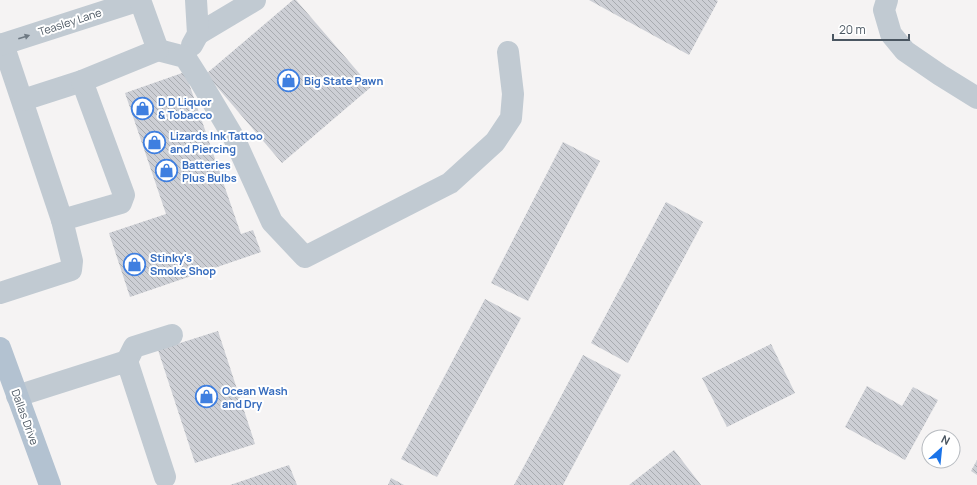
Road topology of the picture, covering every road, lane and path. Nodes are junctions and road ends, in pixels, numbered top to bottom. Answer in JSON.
{"nodes":[{"id":1,"x":140,"y":0,"type":"edge"},
{"id":2,"x":196,"y":0,"type":"edge"},
{"id":3,"x":255,"y":0,"type":"edge"},
{"id":4,"x":887,"y":0,"type":"edge"},
{"id":5,"x":198,"y":34,"type":"junction"},
{"id":6,"x":2,"y":44,"type":"edge"},
{"id":7,"x":158,"y":50,"type":"junction"},
{"id":8,"x":508,"y":52,"type":"dead end"},
{"id":9,"x":185,"y":57,"type":"junction"},
{"id":10,"x":82,"y":81,"type":"junction"},
{"id":11,"x":977,"y":98,"type":"edge"},
{"id":12,"x":23,"y":100,"type":"junction"},
{"id":13,"x":62,"y":220,"type":"junction"},
{"id":14,"x":0,"y":293,"type":"edge"},
{"id":15,"x":172,"y":335,"type":"dead end"},
{"id":16,"x":0,"y":348,"type":"edge"},
{"id":17,"x":127,"y":361,"type":"junction"},
{"id":18,"x":18,"y":396,"type":"junction"},
{"id":19,"x":165,"y":477,"type":"dead end"},
{"id":20,"x":50,"y":485,"type":"edge"}],
"edges":[{"from":6,"to":1,"type":"street","name":"Teasley Lane","one_way":true},
{"from":1,"to":7,"type":"street"},
{"from":2,"to":5,"type":"street"},
{"from":3,"to":5,"type":"street"},
{"from":4,"to":11,"type":"street"},
{"from":5,"to":9,"type":"street"},
{"from":6,"to":12,"type":"street"},
{"from":7,"to":9,"type":"street"},
{"from":7,"to":10,"type":"street"},
{"from":8,"to":9,"type":"street"},
{"from":10,"to":12,"type":"street"},
{"from":10,"to":13,"type":"street"},
{"from":12,"to":13,"type":"street"},
{"from":13,"to":14,"type":"street"},
{"from":15,"to":17,"type":"street"},
{"from":16,"to":18,"type":"main road","name":"Dallas Drive"},
{"from":17,"to":18,"type":"street"},
{"from":17,"to":19,"type":"street"},
{"from":18,"to":20,"type":"main road","name":"Dallas Drive"}]}
